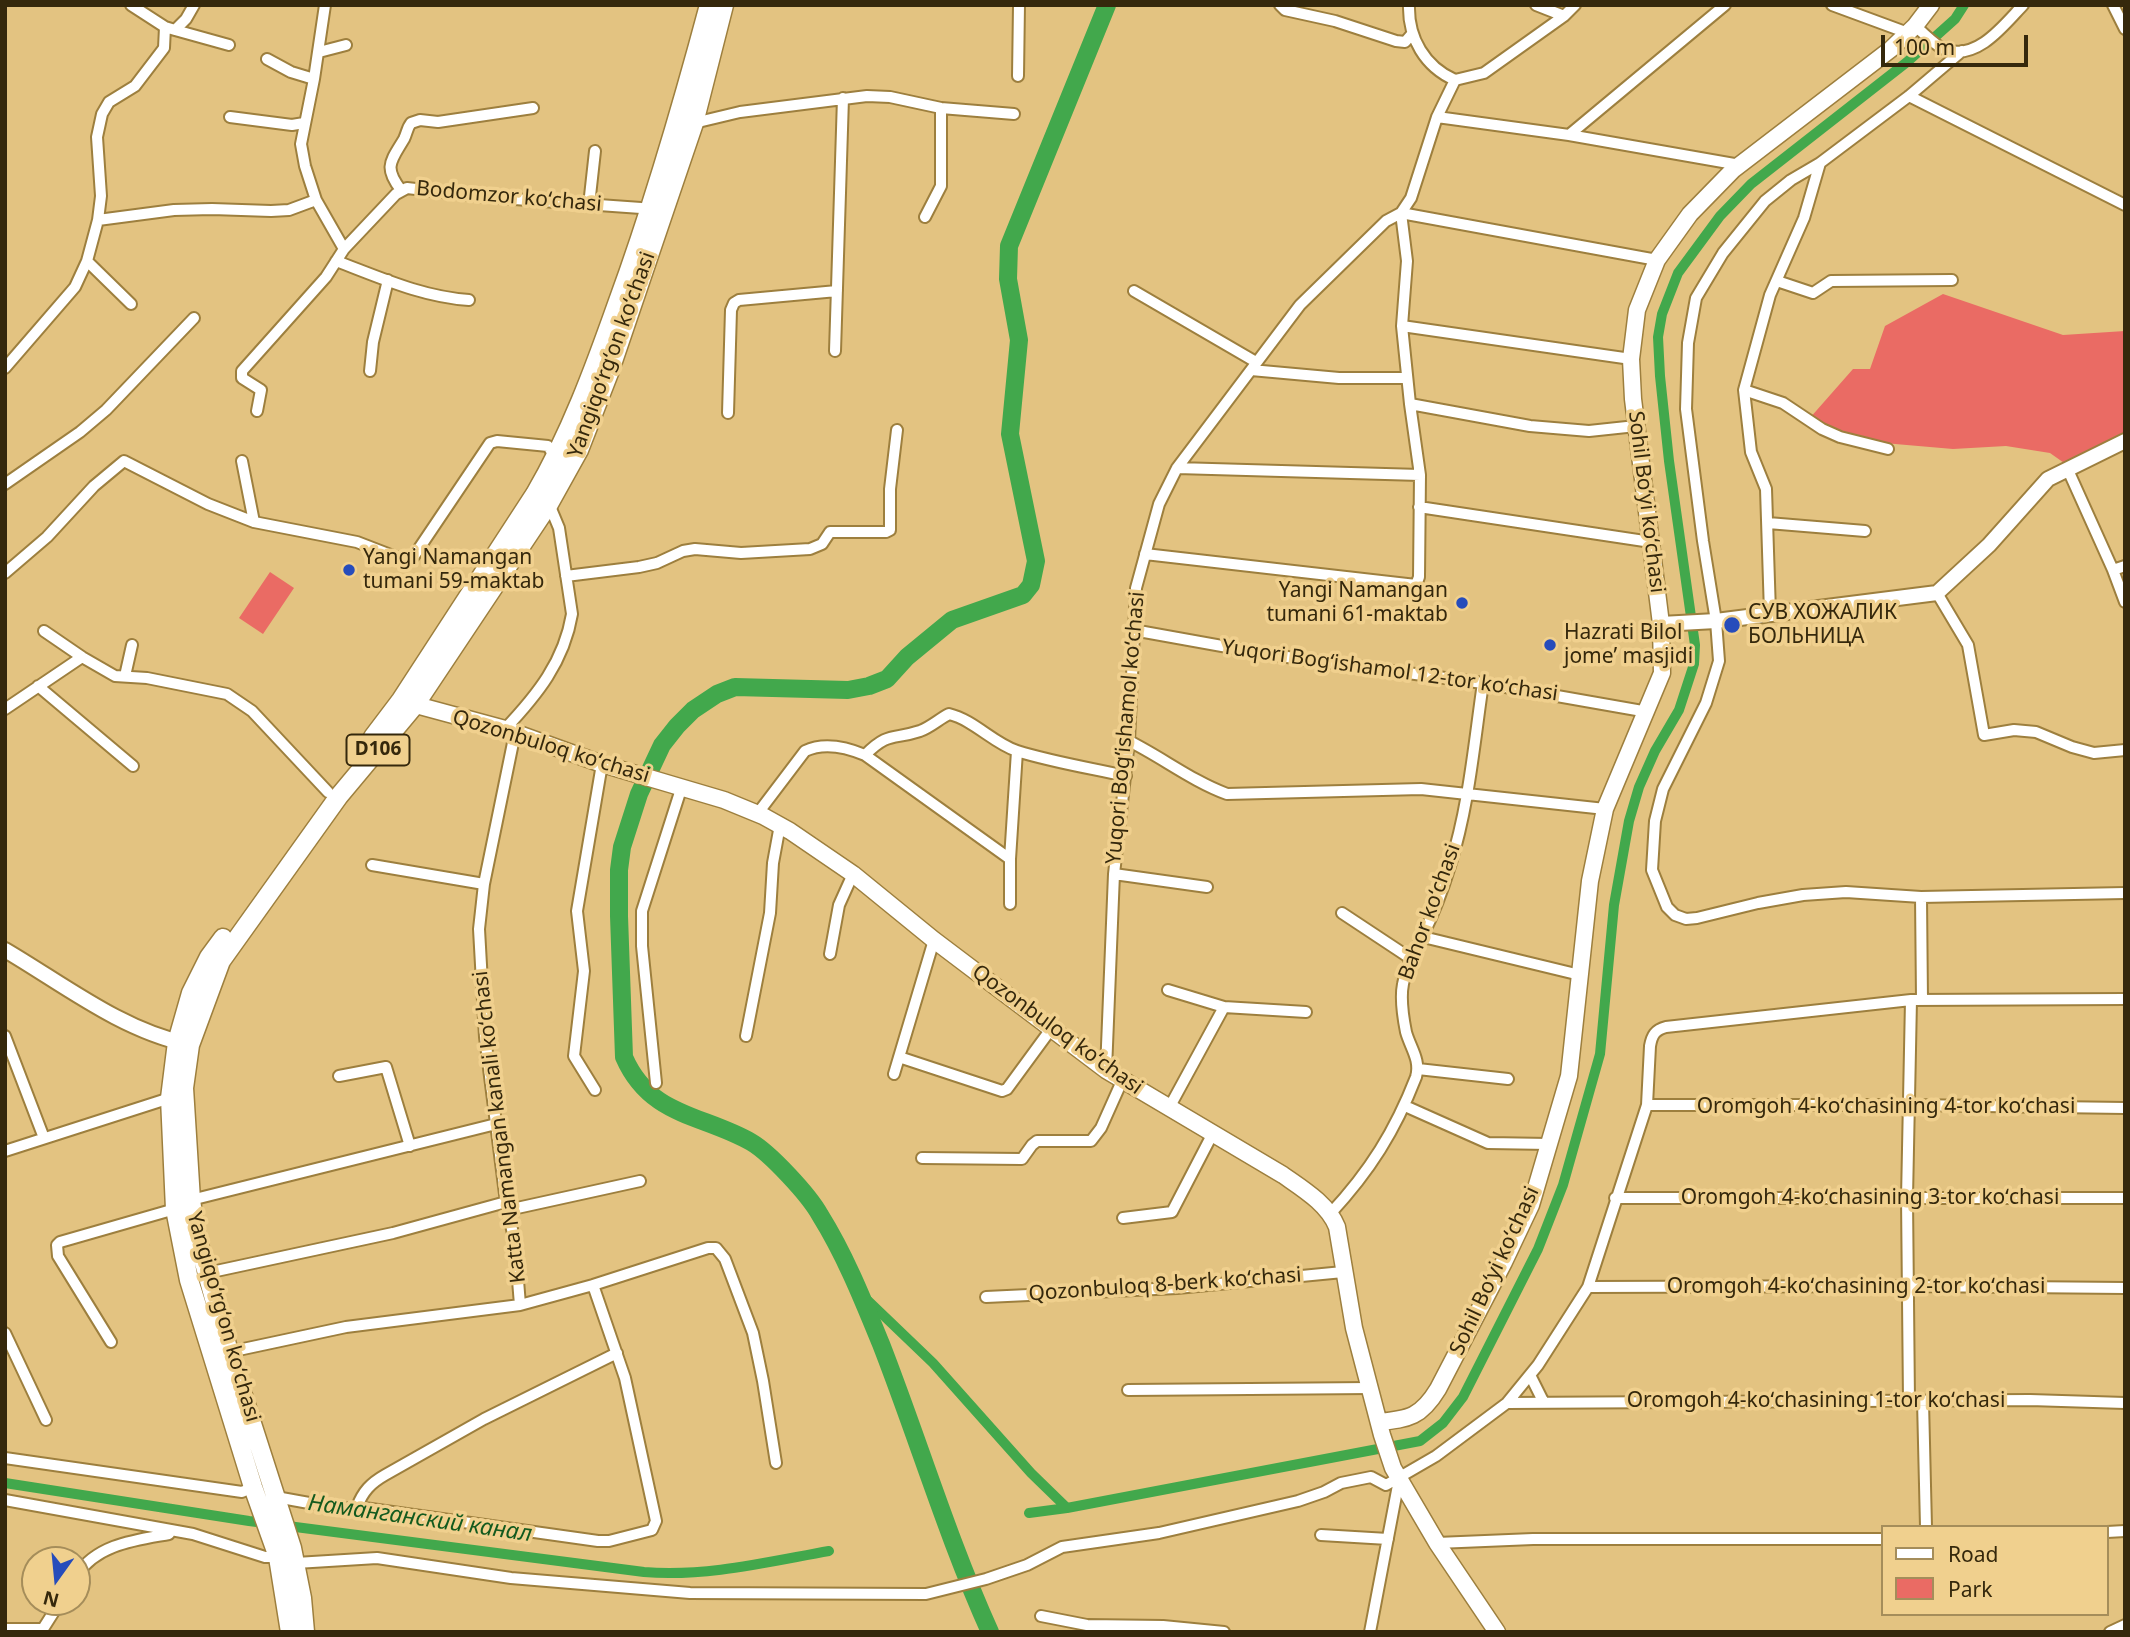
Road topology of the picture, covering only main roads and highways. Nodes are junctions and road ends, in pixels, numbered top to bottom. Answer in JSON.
{"nodes":[{"id":1,"x":709,"y":5,"type":"edge"},
{"id":2,"x":724,"y":5,"type":"edge"},
{"id":3,"x":1931,"y":5,"type":"edge"},
{"id":4,"x":408,"y":703,"type":"junction"},
{"id":5,"x":183,"y":1044,"type":"junction"},
{"id":6,"x":183,"y":1204,"type":"junction"},
{"id":7,"x":1380,"y":1429,"type":"junction"},
{"id":8,"x":285,"y":1554,"type":"junction"},
{"id":9,"x":290,"y":1632,"type":"edge"},
{"id":10,"x":305,"y":1632,"type":"edge"},
{"id":11,"x":1497,"y":1632,"type":"edge"}],
"edges":[{"from":1,"to":4,"type":"main road","name":"Yangiqoʻrgʻon koʻchasi","number":"D106"},
{"from":2,"to":4,"type":"main road","name":"Yangiqoʻrgʻon koʻchasi","number":"D106"},
{"from":3,"to":7,"type":"main road","name":"Sohil Boʻyi koʻchasi"},
{"from":4,"to":5,"type":"main road","name":"Yangiqoʻrgʻon koʻchasi","number":"D106"},
{"from":4,"to":5,"type":"main road","name":"Yangiqoʻrgʻon koʻchasi","number":"D106"},
{"from":4,"to":7,"type":"main road","name":"Qozonbuloq koʻchasi"},
{"from":5,"to":6,"type":"main road","name":"Yangiqoʻrgʻon koʻchasi","number":"D106"},
{"from":5,"to":6,"type":"main road","name":"Yangiqoʻrgʻon koʻchasi","number":"D106"},
{"from":6,"to":8,"type":"main road","name":"Yangiqoʻrgʻon koʻchasi","number":"D106"},
{"from":6,"to":8,"type":"main road","name":"Yangiqoʻrgʻon koʻchasi","number":"D106"},
{"from":7,"to":11,"type":"main road"},
{"from":8,"to":9,"type":"main road","number":"D106"},
{"from":8,"to":10,"type":"main road","number":"D106"}]}
